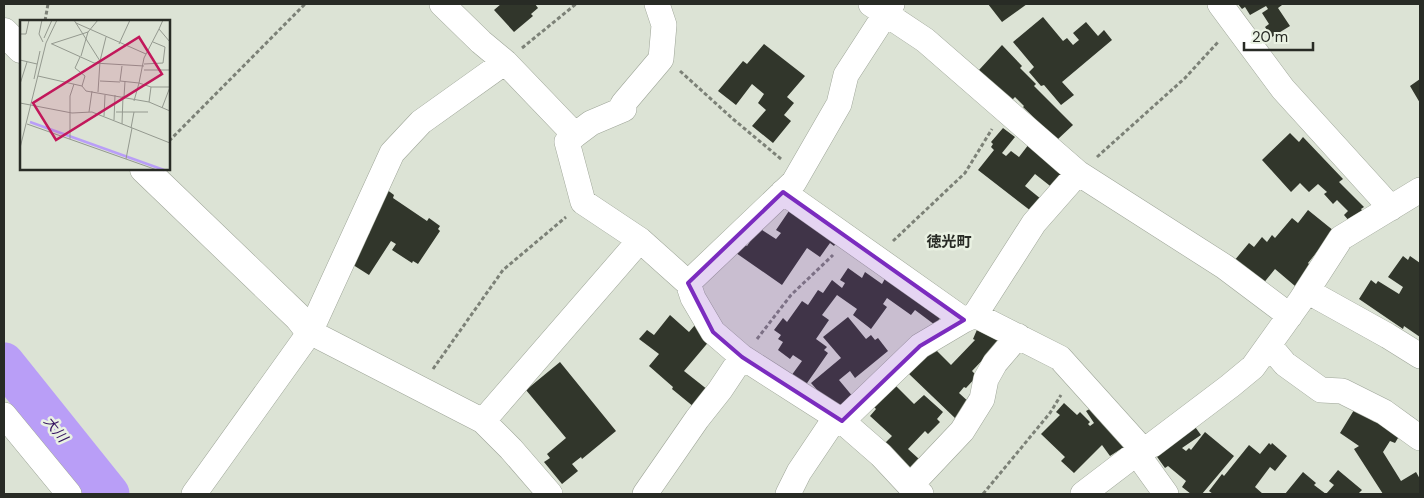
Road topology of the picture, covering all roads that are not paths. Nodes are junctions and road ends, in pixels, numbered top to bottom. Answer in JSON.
{"nodes":[{"id":1,"x":442,"y":4,"type":"edge"},
{"id":2,"x":657,"y":4,"type":"edge"},
{"id":3,"x":1220,"y":4,"type":"edge"},
{"id":4,"x":883,"y":7,"type":"edge"},
{"id":5,"x":4,"y":32,"type":"edge"},
{"id":6,"x":20,"y":48,"type":"edge"},
{"id":7,"x":505,"y":62,"type":"junction"},
{"id":8,"x":575,"y":135,"type":"junction"},
{"id":9,"x":145,"y":170,"type":"edge"},
{"id":10,"x":1078,"y":173,"type":"junction"},
{"id":11,"x":791,"y":183,"type":"junction"},
{"id":12,"x":1420,"y":190,"type":"edge"},
{"id":13,"x":1391,"y":208,"type":"junction"},
{"id":14,"x":640,"y":240,"type":"junction"},
{"id":15,"x":688,"y":283,"type":"junction"},
{"id":16,"x":1307,"y":291,"type":"junction"},
{"id":17,"x":1290,"y":316,"type":"junction"},
{"id":18,"x":970,"y":317,"type":"junction"},
{"id":19,"x":310,"y":332,"type":"junction"},
{"id":20,"x":1018,"y":336,"type":"junction"},
{"id":21,"x":1269,"y":345,"type":"junction"},
{"id":22,"x":1420,"y":356,"type":"edge"},
{"id":23,"x":742,"y":357,"type":"junction"},
{"id":24,"x":4,"y":415,"type":"edge"},
{"id":25,"x":839,"y":419,"type":"junction"},
{"id":26,"x":483,"y":420,"type":"junction"},
{"id":27,"x":1420,"y":438,"type":"edge"},
{"id":28,"x":1142,"y":448,"type":"junction"},
{"id":29,"x":906,"y":488,"type":"edge"},
{"id":30,"x":69,"y":494,"type":"edge"},
{"id":31,"x":194,"y":494,"type":"edge"},
{"id":32,"x":550,"y":494,"type":"edge"},
{"id":33,"x":645,"y":494,"type":"edge"},
{"id":34,"x":788,"y":494,"type":"edge"},
{"id":35,"x":1083,"y":494,"type":"edge"},
{"id":36,"x":1166,"y":494,"type":"edge"}],
"edges":[{"from":1,"to":7,"type":"street"},
{"from":2,"to":8,"type":"street"},
{"from":3,"to":13,"type":"street"},
{"from":4,"to":10,"type":"street"},
{"from":4,"to":11,"type":"street"},
{"from":5,"to":6,"type":"street"},
{"from":7,"to":8,"type":"street"},
{"from":7,"to":19,"type":"street"},
{"from":8,"to":14,"type":"street"},
{"from":9,"to":19,"type":"street"},
{"from":10,"to":17,"type":"street"},
{"from":10,"to":18,"type":"street"},
{"from":11,"to":15,"type":"street"},
{"from":11,"to":18,"type":"street"},
{"from":12,"to":13,"type":"street"},
{"from":13,"to":16,"type":"street"},
{"from":14,"to":15,"type":"street"},
{"from":14,"to":26,"type":"street"},
{"from":15,"to":23,"type":"street"},
{"from":16,"to":17,"type":"street"},
{"from":16,"to":22,"type":"street"},
{"from":17,"to":21,"type":"street"},
{"from":18,"to":20,"type":"street"},
{"from":18,"to":25,"type":"street"},
{"from":19,"to":26,"type":"street"},
{"from":19,"to":31,"type":"street"},
{"from":20,"to":28,"type":"street"},
{"from":20,"to":29,"type":"street"},
{"from":21,"to":27,"type":"street"},
{"from":21,"to":28,"type":"street"},
{"from":23,"to":25,"type":"street"},
{"from":23,"to":33,"type":"street"},
{"from":24,"to":30,"type":"street"},
{"from":25,"to":29,"type":"street"},
{"from":25,"to":34,"type":"street"},
{"from":26,"to":32,"type":"street"},
{"from":28,"to":35,"type":"street"},
{"from":28,"to":36,"type":"street"}]}
